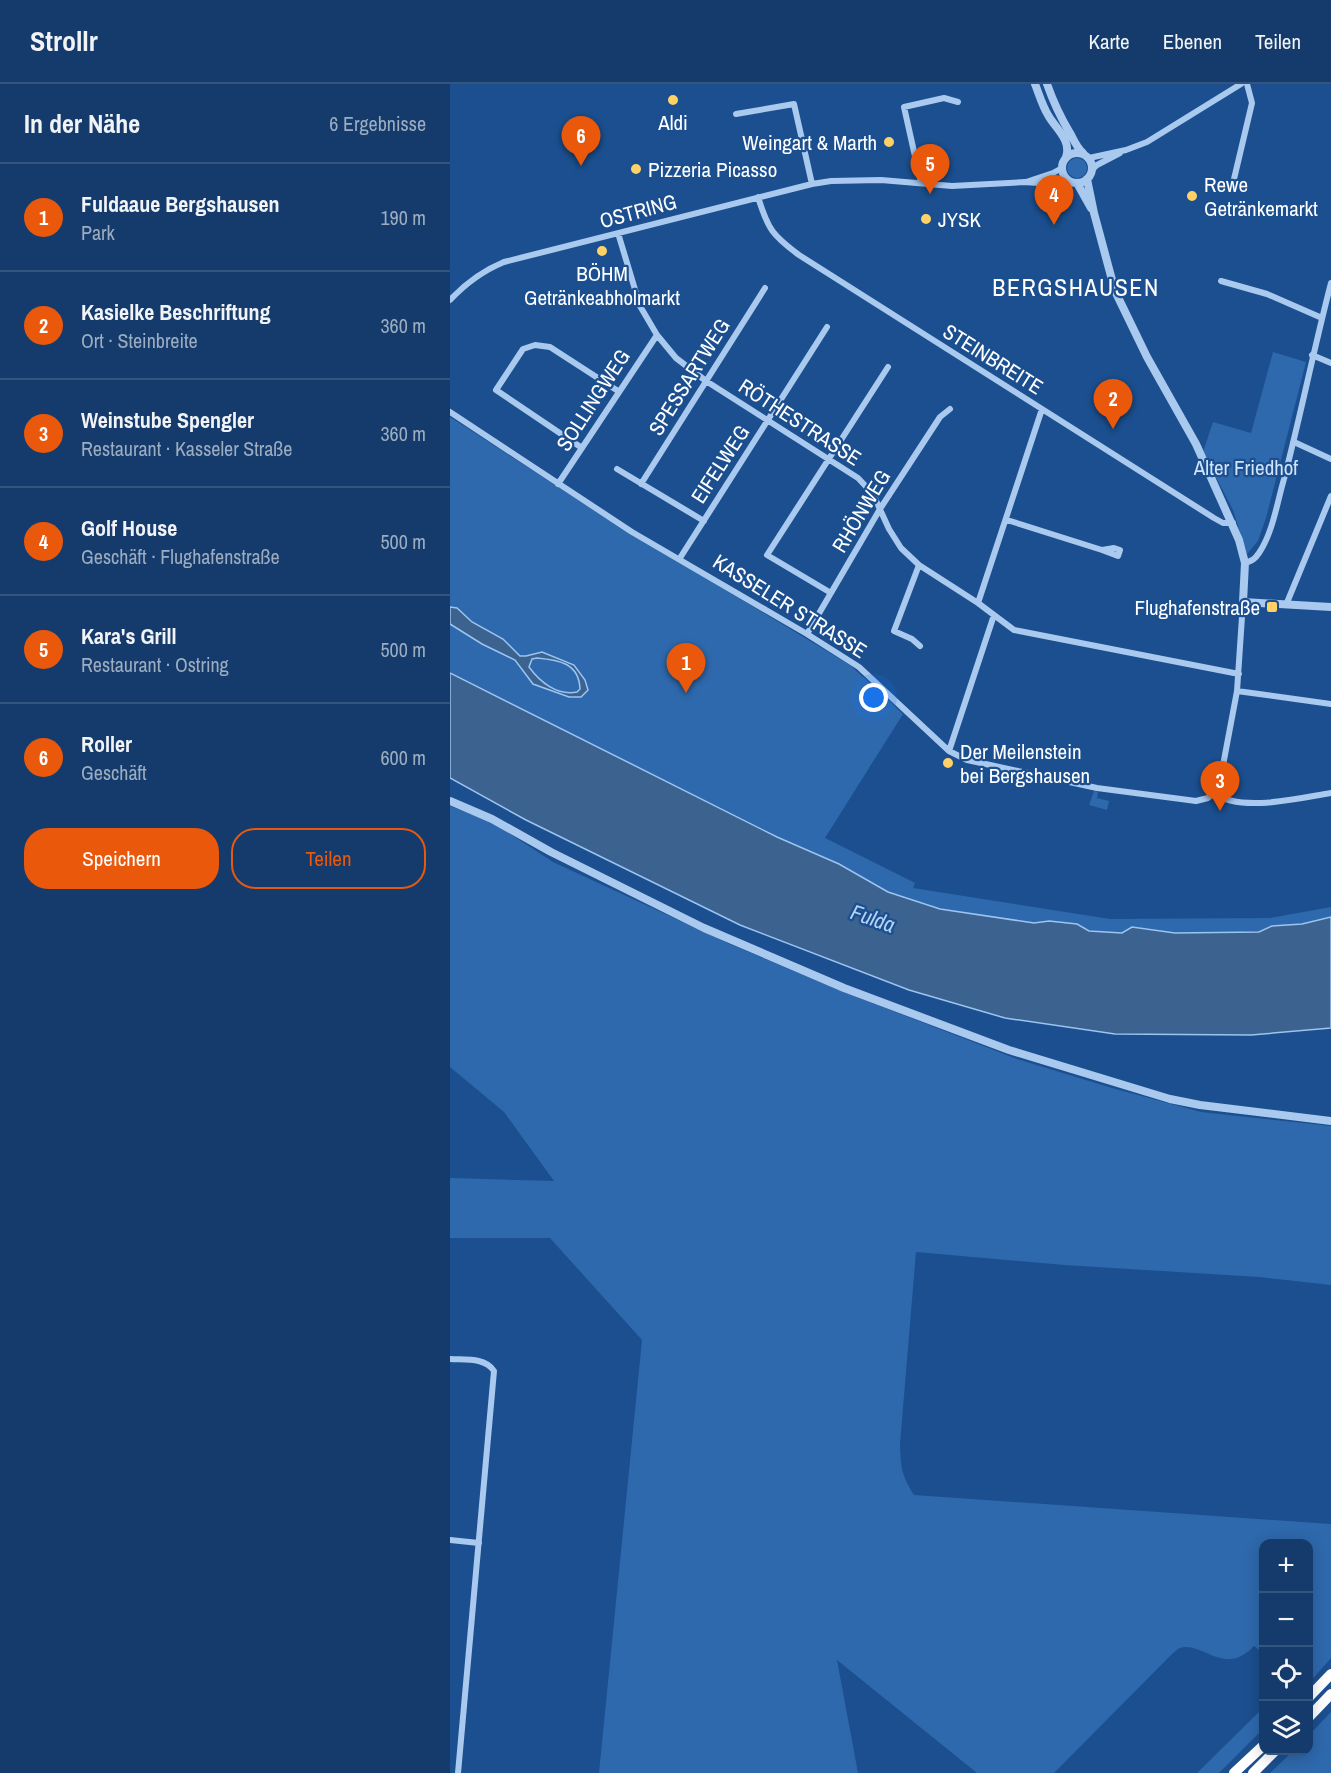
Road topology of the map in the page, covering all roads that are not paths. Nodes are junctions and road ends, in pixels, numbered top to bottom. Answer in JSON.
{"nodes":[{"id":1,"x":1035,"y":84,"type":"edge"},
{"id":2,"x":1047,"y":84,"type":"edge"},
{"id":3,"x":1242,"y":84,"type":"edge"},
{"id":4,"x":1247,"y":84,"type":"edge"},
{"id":5,"x":1228,"y":87,"type":"edge"},
{"id":6,"x":958,"y":102,"type":"dead end"},
{"id":7,"x":736,"y":114,"type":"dead end"},
{"id":8,"x":1126,"y":150,"type":"junction"},
{"id":9,"x":1086,"y":156,"type":"junction"},
{"id":10,"x":1066,"y":157,"type":"junction"},
{"id":11,"x":1062,"y":168,"type":"junction"},
{"id":12,"x":1092,"y":170,"type":"junction"},
{"id":13,"x":1067,"y":179,"type":"junction"},
{"id":14,"x":1087,"y":179,"type":"junction"},
{"id":15,"x":1234,"y":179,"type":"dead end"},
{"id":16,"x":1025,"y":182,"type":"junction"},
{"id":17,"x":921,"y":183,"type":"junction"},
{"id":18,"x":1077,"y":183,"type":"junction"},
{"id":19,"x":812,"y":184,"type":"junction"},
{"id":20,"x":758,"y":198,"type":"junction"},
{"id":21,"x":1094,"y":213,"type":"junction"},
{"id":22,"x":618,"y":233,"type":"junction"},
{"id":23,"x":1221,"y":281,"type":"dead end"},
{"id":24,"x":1331,"y":283,"type":"edge"},
{"id":25,"x":765,"y":288,"type":"dead end"},
{"id":26,"x":450,"y":300,"type":"edge"},
{"id":27,"x":1322,"y":318,"type":"junction"},
{"id":28,"x":827,"y":327,"type":"dead end"},
{"id":29,"x":657,"y":335,"type":"junction"},
{"id":30,"x":1312,"y":355,"type":"junction"},
{"id":31,"x":1331,"y":363,"type":"edge"},
{"id":32,"x":888,"y":367,"type":"dead end"},
{"id":33,"x":706,"y":381,"type":"junction"},
{"id":34,"x":618,"y":391,"type":"junction"},
{"id":35,"x":950,"y":409,"type":"dead end"},
{"id":36,"x":1042,"y":409,"type":"junction"},
{"id":37,"x":450,"y":412,"type":"edge"},
{"id":38,"x":768,"y":420,"type":"junction"},
{"id":39,"x":1294,"y":442,"type":"junction"},
{"id":40,"x":582,"y":448,"type":"junction"},
{"id":41,"x":828,"y":459,"type":"junction"},
{"id":42,"x":1331,"y":459,"type":"edge"},
{"id":43,"x":617,"y":468,"type":"dead end"},
{"id":44,"x":558,"y":484,"type":"junction"},
{"id":45,"x":641,"y":484,"type":"junction"},
{"id":46,"x":1331,"y":496,"type":"edge"},
{"id":47,"x":880,"y":509,"type":"junction"},
{"id":48,"x":1007,"y":520,"type":"junction"},
{"id":49,"x":704,"y":521,"type":"junction"},
{"id":50,"x":1233,"y":523,"type":"junction"},
{"id":51,"x":1102,"y":550,"type":"dead end"},
{"id":52,"x":680,"y":558,"type":"junction"},
{"id":53,"x":1245,"y":563,"type":"junction"},
{"id":54,"x":919,"y":565,"type":"junction"},
{"id":55,"x":831,"y":593,"type":"junction"},
{"id":56,"x":1243,"y":602,"type":"junction"},
{"id":57,"x":978,"y":603,"type":"junction"},
{"id":58,"x":1286,"y":605,"type":"junction"},
{"id":59,"x":1331,"y":607,"type":"edge"},
{"id":60,"x":994,"y":615,"type":"junction"},
{"id":61,"x":807,"y":634,"type":"junction"},
{"id":62,"x":920,"y":646,"type":"dead end"},
{"id":63,"x":1239,"y":674,"type":"junction"},
{"id":64,"x":1237,"y":691,"type":"junction"},
{"id":65,"x":1331,"y":704,"type":"edge"},
{"id":66,"x":949,"y":751,"type":"junction"},
{"id":67,"x":1214,"y":793,"type":"junction"},
{"id":68,"x":1331,"y":793,"type":"edge"},
{"id":69,"x":450,"y":801,"type":"edge"},
{"id":70,"x":1331,"y":1121,"type":"edge"},
{"id":71,"x":450,"y":1359,"type":"edge"},
{"id":72,"x":450,"y":1540,"type":"edge"},
{"id":73,"x":479,"y":1543,"type":"junction"},
{"id":74,"x":1331,"y":1674,"type":"edge"},
{"id":75,"x":1313,"y":1693,"type":"edge"},
{"id":76,"x":1331,"y":1694,"type":"edge"},
{"id":77,"x":1313,"y":1713,"type":"edge"},
{"id":78,"x":1259,"y":1749,"type":"edge"},
{"id":79,"x":1271,"y":1755,"type":"edge"},
{"id":80,"x":458,"y":1773,"type":"edge"},
{"id":81,"x":1234,"y":1773,"type":"edge"},
{"id":82,"x":1252,"y":1773,"type":"edge"}],
"edges":[{"from":1,"to":10,"type":"street"},
{"from":2,"to":9,"type":"street"},
{"from":3,"to":5,"type":"street"},
{"from":4,"to":15,"type":"street"},
{"from":5,"to":8,"type":"street"},
{"from":6,"to":17,"type":"street"},
{"from":7,"to":19,"type":"street"},
{"from":8,"to":9,"type":"street"},
{"from":8,"to":12,"type":"street"},
{"from":9,"to":10,"type":"street"},
{"from":9,"to":12,"type":"street"},
{"from":10,"to":11,"type":"street"},
{"from":11,"to":13,"type":"street"},
{"from":11,"to":16,"type":"street","name":"OSTRING"},
{"from":12,"to":14,"type":"street"},
{"from":13,"to":16,"type":"street","name":"OSTRING"},
{"from":13,"to":18,"type":"street"},
{"from":14,"to":18,"type":"street"},
{"from":14,"to":21,"type":"street"},
{"from":16,"to":17,"type":"street","name":"OSTRING"},
{"from":17,"to":19,"type":"street","name":"OSTRING"},
{"from":18,"to":21,"type":"street"},
{"from":19,"to":20,"type":"street","name":"OSTRING"},
{"from":20,"to":22,"type":"street","name":"OSTRING"},
{"from":20,"to":36,"type":"street","name":"STEINBREITE"},
{"from":21,"to":50,"type":"street"},
{"from":22,"to":26,"type":"street","name":"OSTRING"},
{"from":22,"to":29,"type":"street","name":"RÖTHESTRASSE"},
{"from":23,"to":27,"type":"street"},
{"from":24,"to":27,"type":"street"},
{"from":25,"to":33,"type":"street","name":"SPESSARTWEG"},
{"from":27,"to":30,"type":"street"},
{"from":28,"to":38,"type":"street","name":"EIFELWEG"},
{"from":29,"to":33,"type":"street","name":"RÖTHESTRASSE"},
{"from":29,"to":34,"type":"street","name":"SOLLINGWEG"},
{"from":30,"to":31,"type":"street"},
{"from":30,"to":39,"type":"street"},
{"from":32,"to":41,"type":"street"},
{"from":33,"to":38,"type":"street","name":"RÖTHESTRASSE"},
{"from":33,"to":45,"type":"street","name":"SPESSARTWEG"},
{"from":34,"to":40,"type":"street","name":"SOLLINGWEG"},
{"from":34,"to":40,"type":"street"},
{"from":35,"to":47,"type":"street","name":"RHÖNWEG"},
{"from":36,"to":48,"type":"street"},
{"from":36,"to":50,"type":"street","name":"STEINBREITE"},
{"from":37,"to":44,"type":"street","name":"KASSELER STRASSE"},
{"from":38,"to":41,"type":"street","name":"RÖTHESTRASSE"},
{"from":38,"to":49,"type":"street","name":"EIFELWEG"},
{"from":39,"to":42,"type":"street"},
{"from":39,"to":53,"type":"street"},
{"from":40,"to":44,"type":"street","name":"SOLLINGWEG"},
{"from":41,"to":47,"type":"street","name":"RÖTHESTRASSE"},
{"from":41,"to":55,"type":"street"},
{"from":43,"to":45,"type":"street"},
{"from":44,"to":52,"type":"street","name":"KASSELER STRASSE"},
{"from":45,"to":49,"type":"street"},
{"from":46,"to":58,"type":"street"},
{"from":47,"to":54,"type":"street","name":"RÖTHESTRASSE"},
{"from":47,"to":55,"type":"street","name":"RHÖNWEG"},
{"from":48,"to":51,"type":"street"},
{"from":48,"to":57,"type":"street"},
{"from":49,"to":52,"type":"street","name":"EIFELWEG"},
{"from":50,"to":53,"type":"street"},
{"from":52,"to":61,"type":"street","name":"KASSELER STRASSE"},
{"from":53,"to":56,"type":"street"},
{"from":54,"to":57,"type":"street","name":"RÖTHESTRASSE"},
{"from":54,"to":62,"type":"street"},
{"from":55,"to":61,"type":"street","name":"RHÖNWEG"},
{"from":56,"to":58,"type":"street"},
{"from":56,"to":63,"type":"street"},
{"from":57,"to":60,"type":"street","name":"RÖTHESTRASSE"},
{"from":58,"to":59,"type":"street"},
{"from":60,"to":63,"type":"street","name":"RÖTHESTRASSE"},
{"from":60,"to":66,"type":"street"},
{"from":61,"to":66,"type":"street","name":"KASSELER STRASSE"},
{"from":63,"to":64,"type":"street"},
{"from":64,"to":65,"type":"street"},
{"from":64,"to":67,"type":"street"},
{"from":66,"to":67,"type":"street","name":"KASSELER STRASSE"},
{"from":67,"to":68,"type":"street","name":"KASSELER STRASSE"},
{"from":69,"to":70,"type":"street"},
{"from":71,"to":73,"type":"street"},
{"from":72,"to":73,"type":"street"},
{"from":73,"to":80,"type":"street"},
{"from":74,"to":75,"type":"highway"},
{"from":76,"to":77,"type":"highway"},
{"from":78,"to":81,"type":"highway"},
{"from":79,"to":82,"type":"highway"}]}
